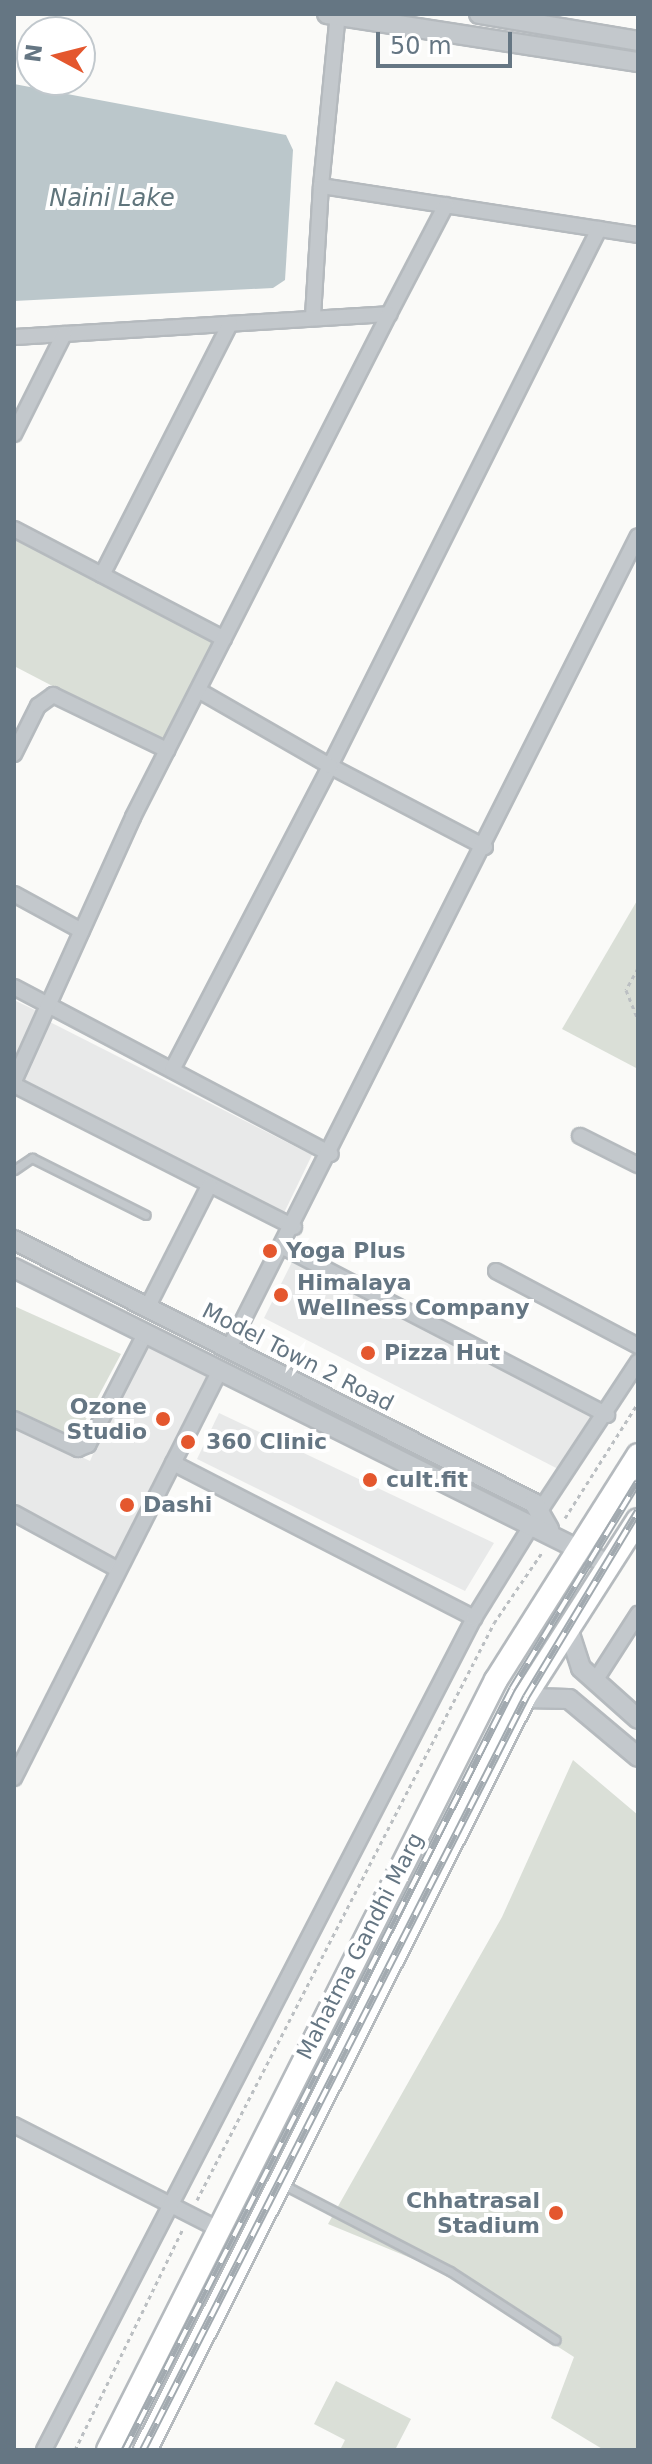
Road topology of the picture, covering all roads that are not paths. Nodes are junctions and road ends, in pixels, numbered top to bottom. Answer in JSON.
{"nodes":[{"id":1,"x":479,"y":14,"type":"edge"},
{"id":2,"x":334,"y":15,"type":"edge"},
{"id":3,"x":533,"y":18,"type":"edge"},
{"id":4,"x":638,"y":41,"type":"edge"},
{"id":5,"x":531,"y":46,"type":"junction"},
{"id":6,"x":638,"y":62,"type":"edge"},
{"id":7,"x":321,"y":186,"type":"junction"},
{"id":8,"x":446,"y":205,"type":"junction"},
{"id":9,"x":599,"y":229,"type":"junction"},
{"id":10,"x":638,"y":235,"type":"edge"},
{"id":11,"x":389,"y":314,"type":"junction"},
{"id":12,"x":313,"y":316,"type":"junction"},
{"id":13,"x":230,"y":324,"type":"junction"},
{"id":14,"x":64,"y":334,"type":"junction"},
{"id":15,"x":14,"y":337,"type":"edge"},
{"id":16,"x":14,"y":434,"type":"edge"},
{"id":17,"x":14,"y":529,"type":"edge"},
{"id":18,"x":638,"y":536,"type":"edge"},
{"id":19,"x":102,"y":575,"type":"junction"},
{"id":20,"x":224,"y":639,"type":"junction"},
{"id":21,"x":198,"y":690,"type":"junction"},
{"id":22,"x":167,"y":750,"type":"junction"},
{"id":23,"x":14,"y":754,"type":"edge"},
{"id":24,"x":330,"y":766,"type":"junction"},
{"id":25,"x":485,"y":847,"type":"junction"},
{"id":26,"x":14,"y":894,"type":"edge"},
{"id":27,"x":82,"y":931,"type":"junction"},
{"id":28,"x":14,"y":987,"type":"edge"},
{"id":29,"x":49,"y":1004,"type":"junction"},
{"id":30,"x":172,"y":1070,"type":"junction"},
{"id":31,"x":14,"y":1083,"type":"edge"},
{"id":32,"x":580,"y":1136,"type":"dead end"},
{"id":33,"x":331,"y":1154,"type":"junction"},
{"id":34,"x":638,"y":1165,"type":"edge"},
{"id":35,"x":14,"y":1170,"type":"edge"},
{"id":36,"x":209,"y":1186,"type":"junction"},
{"id":37,"x":146,"y":1215,"type":"dead end"},
{"id":38,"x":294,"y":1227,"type":"junction"},
{"id":39,"x":14,"y":1240,"type":"edge"},
{"id":40,"x":285,"y":1248,"type":"junction"},
{"id":41,"x":14,"y":1268,"type":"edge"},
{"id":42,"x":496,"y":1271,"type":"dead end"},
{"id":43,"x":147,"y":1308,"type":"junction"},
{"id":44,"x":145,"y":1334,"type":"junction"},
{"id":45,"x":638,"y":1346,"type":"edge"},
{"id":46,"x":228,"y":1350,"type":"junction"},
{"id":47,"x":638,"y":1362,"type":"edge"},
{"id":48,"x":219,"y":1373,"type":"junction"},
{"id":49,"x":607,"y":1415,"type":"junction"},
{"id":50,"x":14,"y":1419,"type":"edge"},
{"id":51,"x":638,"y":1455,"type":"edge"},
{"id":52,"x":173,"y":1463,"type":"junction"},
{"id":53,"x":14,"y":1513,"type":"edge"},
{"id":54,"x":638,"y":1520,"type":"edge"},
{"id":55,"x":544,"y":1525,"type":"junction"},
{"id":56,"x":580,"y":1547,"type":"junction"},
{"id":57,"x":610,"y":1565,"type":"junction"},
{"id":58,"x":119,"y":1570,"type":"junction"},
{"id":59,"x":638,"y":1614,"type":"edge"},
{"id":60,"x":474,"y":1618,"type":"junction"},
{"id":61,"x":569,"y":1631,"type":"junction"},
{"id":62,"x":595,"y":1681,"type":"junction"},
{"id":63,"x":524,"y":1698,"type":"junction"},
{"id":64,"x":638,"y":1719,"type":"edge"},
{"id":65,"x":638,"y":1757,"type":"edge"},
{"id":66,"x":14,"y":1778,"type":"edge"},
{"id":67,"x":14,"y":2125,"type":"edge"},
{"id":68,"x":280,"y":2183,"type":"junction"},
{"id":69,"x":167,"y":2202,"type":"junction"},
{"id":70,"x":216,"y":2228,"type":"junction"},
{"id":71,"x":556,"y":2340,"type":"dead end"},
{"id":72,"x":44,"y":2450,"type":"edge"},
{"id":73,"x":108,"y":2450,"type":"edge"},
{"id":74,"x":145,"y":2450,"type":"edge"}],
"edges":[{"from":1,"to":3,"type":"street"},
{"from":2,"to":5,"type":"street"},
{"from":2,"to":7,"type":"street"},
{"from":3,"to":4,"type":"street"},
{"from":3,"to":5,"type":"street"},
{"from":5,"to":6,"type":"street"},
{"from":7,"to":8,"type":"street"},
{"from":7,"to":12,"type":"street"},
{"from":8,"to":9,"type":"street"},
{"from":8,"to":11,"type":"street"},
{"from":9,"to":10,"type":"street"},
{"from":9,"to":24,"type":"street"},
{"from":11,"to":12,"type":"street"},
{"from":11,"to":20,"type":"street"},
{"from":12,"to":13,"type":"street"},
{"from":13,"to":14,"type":"street"},
{"from":13,"to":19,"type":"street"},
{"from":14,"to":15,"type":"street"},
{"from":14,"to":16,"type":"street"},
{"from":17,"to":19,"type":"street"},
{"from":18,"to":25,"type":"street"},
{"from":19,"to":20,"type":"street"},
{"from":20,"to":21,"type":"street"},
{"from":21,"to":22,"type":"street"},
{"from":21,"to":24,"type":"street"},
{"from":22,"to":23,"type":"street"},
{"from":22,"to":27,"type":"street"},
{"from":24,"to":25,"type":"street"},
{"from":24,"to":30,"type":"street"},
{"from":25,"to":33,"type":"street"},
{"from":26,"to":27,"type":"street"},
{"from":27,"to":29,"type":"street"},
{"from":28,"to":29,"type":"street"},
{"from":29,"to":30,"type":"street"},
{"from":29,"to":31,"type":"street"},
{"from":30,"to":33,"type":"street"},
{"from":31,"to":36,"type":"street"},
{"from":32,"to":34,"type":"street"},
{"from":33,"to":38,"type":"street"},
{"from":35,"to":37,"type":"lane"},
{"from":36,"to":38,"type":"street"},
{"from":36,"to":43,"type":"street"},
{"from":38,"to":40,"type":"street"},
{"from":39,"to":43,"type":"street","name":"Model Town 2 Road"},
{"from":40,"to":46,"type":"street"},
{"from":40,"to":49,"type":"street"},
{"from":41,"to":44,"type":"street"},
{"from":42,"to":45,"type":"street"},
{"from":43,"to":46,"type":"street","name":"Model Town 2 Road"},
{"from":44,"to":48,"type":"street"},
{"from":44,"to":50,"type":"street"},
{"from":46,"to":55,"type":"street","name":"Model Town 2 Road"},
{"from":47,"to":49,"type":"street"},
{"from":48,"to":52,"type":"street"},
{"from":48,"to":55,"type":"street"},
{"from":49,"to":55,"type":"street"},
{"from":51,"to":56,"type":"main road","name":"Mahatma Gandhi Marg"},
{"from":52,"to":58,"type":"street"},
{"from":52,"to":60,"type":"street"},
{"from":53,"to":58,"type":"street"},
{"from":54,"to":57,"type":"main road","name":"Mahatma Gandhi Marg"},
{"from":55,"to":56,"type":"street"},
{"from":55,"to":60,"type":"street"},
{"from":56,"to":57,"type":"street"},
{"from":56,"to":70,"type":"main road","name":"Mahatma Gandhi Marg"},
{"from":57,"to":61,"type":"main road","name":"Mahatma Gandhi Marg"},
{"from":58,"to":66,"type":"street"},
{"from":59,"to":62,"type":"street"},
{"from":60,"to":69,"type":"street"},
{"from":61,"to":62,"type":"street"},
{"from":61,"to":63,"type":"main road","name":"Mahatma Gandhi Marg"},
{"from":62,"to":64,"type":"street"},
{"from":63,"to":65,"type":"street"},
{"from":63,"to":68,"type":"main road","name":"Mahatma Gandhi Marg"},
{"from":67,"to":69,"type":"street"},
{"from":68,"to":71,"type":"lane"},
{"from":68,"to":74,"type":"main road","name":"Mahatma Gandhi Marg"},
{"from":69,"to":70,"type":"street"},
{"from":69,"to":72,"type":"street"},
{"from":70,"to":73,"type":"main road","name":"Mahatma Gandhi Marg"}]}
